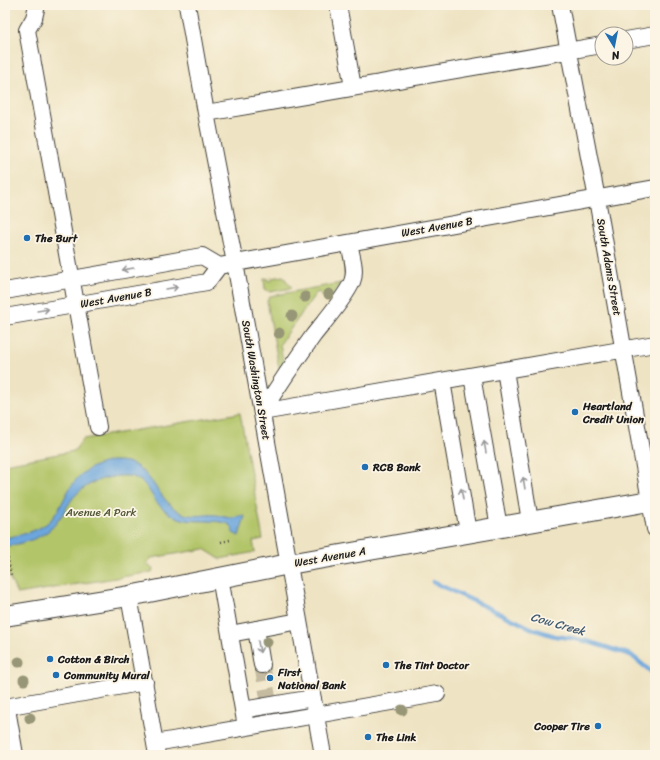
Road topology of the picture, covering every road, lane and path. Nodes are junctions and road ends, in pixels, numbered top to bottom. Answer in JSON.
{"nodes":[{"id":1,"x":38,"y":5,"type":"edge"},
{"id":2,"x":187,"y":5,"type":"edge"},
{"id":3,"x":338,"y":5,"type":"edge"},
{"id":4,"x":560,"y":5,"type":"edge"},
{"id":5,"x":655,"y":35,"type":"edge"},
{"id":6,"x":634,"y":39,"type":"edge"},
{"id":7,"x":594,"y":46,"type":"edge"},
{"id":8,"x":568,"y":51,"type":"junction"},
{"id":9,"x":353,"y":87,"type":"junction"},
{"id":10,"x":206,"y":113,"type":"junction"},
{"id":11,"x":655,"y":188,"type":"edge"},
{"id":12,"x":597,"y":199,"type":"junction"},
{"id":13,"x":349,"y":243,"type":"junction"},
{"id":14,"x":235,"y":263,"type":"junction"},
{"id":15,"x":219,"y":266,"type":"junction"},
{"id":16,"x":71,"y":279,"type":"junction"},
{"id":17,"x":5,"y":291,"type":"edge"},
{"id":18,"x":76,"y":305,"type":"junction"},
{"id":19,"x":5,"y":317,"type":"edge"},
{"id":20,"x":655,"y":344,"type":"edge"},
{"id":21,"x":624,"y":349,"type":"junction"},
{"id":22,"x":505,"y":370,"type":"junction"},
{"id":23,"x":472,"y":376,"type":"junction"},
{"id":24,"x":442,"y":381,"type":"junction"},
{"id":25,"x":262,"y":412,"type":"junction"},
{"id":26,"x":98,"y":428,"type":"dead end"},
{"id":27,"x":652,"y":500,"type":"edge"},
{"id":28,"x":530,"y":521,"type":"junction"},
{"id":29,"x":499,"y":527,"type":"junction"},
{"id":30,"x":655,"y":529,"type":"edge"},
{"id":31,"x":468,"y":532,"type":"junction"},
{"id":32,"x":230,"y":540,"type":"dead end"},
{"id":33,"x":221,"y":542,"type":"dead end"},
{"id":34,"x":7,"y":554,"type":"dead end"},
{"id":35,"x":289,"y":564,"type":"junction"},
{"id":36,"x":11,"y":575,"type":"dead end"},
{"id":37,"x":220,"y":577,"type":"junction"},
{"id":38,"x":129,"y":596,"type":"junction"},
{"id":39,"x":5,"y":616,"type":"edge"},
{"id":40,"x":299,"y":621,"type":"junction"},
{"id":41,"x":256,"y":629,"type":"junction"},
{"id":42,"x":230,"y":634,"type":"junction"},
{"id":43,"x":262,"y":665,"type":"tunnel mouth"},
{"id":44,"x":145,"y":682,"type":"junction"},
{"id":45,"x":437,"y":694,"type":"dead end"},
{"id":46,"x":313,"y":698,"type":"junction"},
{"id":47,"x":5,"y":708,"type":"edge"},
{"id":48,"x":243,"y":710,"type":"junction"},
{"id":49,"x":316,"y":715,"type":"junction"},
{"id":50,"x":246,"y":727,"type":"junction"},
{"id":51,"x":156,"y":749,"type":"edge"},
{"id":52,"x":13,"y":755,"type":"edge"},
{"id":53,"x":323,"y":755,"type":"edge"}],
"edges":[{"from":1,"to":16,"type":"street"},
{"from":2,"to":10,"type":"street","name":"South Washington Street"},
{"from":3,"to":9,"type":"street"},
{"from":4,"to":8,"type":"street","name":"South Adams Street"},
{"from":5,"to":6,"type":"street"},
{"from":7,"to":8,"type":"street"},
{"from":8,"to":9,"type":"street"},
{"from":8,"to":12,"type":"street","name":"South Adams Street"},
{"from":9,"to":10,"type":"street"},
{"from":10,"to":14,"type":"street","name":"South Washington Street"},
{"from":11,"to":12,"type":"street","name":"West Avenue B"},
{"from":12,"to":13,"type":"street","name":"West Avenue B"},
{"from":12,"to":21,"type":"street","name":"South Adams Street"},
{"from":13,"to":14,"type":"street","name":"West Avenue B"},
{"from":13,"to":25,"type":"street"},
{"from":14,"to":15,"type":"street","name":"West Avenue B"},
{"from":14,"to":25,"type":"street","name":"South Washington Street"},
{"from":15,"to":16,"type":"street","one_way":true},
{"from":18,"to":15,"type":"street","name":"West Avenue B","one_way":true},
{"from":16,"to":17,"type":"street"},
{"from":16,"to":18,"type":"street"},
{"from":19,"to":18,"type":"street","name":"West Avenue B","one_way":true},
{"from":18,"to":26,"type":"street"},
{"from":20,"to":21,"type":"street"},
{"from":21,"to":22,"type":"street"},
{"from":21,"to":27,"type":"street","name":"South Adams Street"},
{"from":22,"to":23,"type":"street"},
{"from":28,"to":22,"type":"street","one_way":true},
{"from":23,"to":24,"type":"street"},
{"from":29,"to":23,"type":"street","one_way":true},
{"from":24,"to":25,"type":"street"},
{"from":31,"to":24,"type":"street","one_way":true},
{"from":25,"to":35,"type":"street","name":"South Washington Street"},
{"from":27,"to":28,"type":"main road","name":"West Avenue A"},
{"from":27,"to":30,"type":"street","name":"South Adams Street"},
{"from":28,"to":29,"type":"main road","name":"West Avenue A"},
{"from":29,"to":31,"type":"main road","name":"West Avenue A"},
{"from":31,"to":35,"type":"main road","name":"West Avenue A"},
{"from":32,"to":33,"type":"path"},
{"from":34,"to":36,"type":"path"},
{"from":35,"to":37,"type":"main road","name":"West Avenue A"},
{"from":35,"to":40,"type":"street","name":"South Washington Street"},
{"from":37,"to":38,"type":"main road","name":"West Avenue A"},
{"from":37,"to":42,"type":"street"},
{"from":38,"to":39,"type":"main road","name":"West Avenue A"},
{"from":38,"to":44,"type":"street"},
{"from":40,"to":41,"type":"street"},
{"from":40,"to":46,"type":"street","name":"South Washington Street"},
{"from":41,"to":42,"type":"street"},
{"from":41,"to":43,"type":"street","one_way":true},
{"from":42,"to":48,"type":"street"},
{"from":44,"to":47,"type":"street"},
{"from":44,"to":51,"type":"street"},
{"from":45,"to":49,"type":"street"},
{"from":46,"to":48,"type":"street"},
{"from":46,"to":49,"type":"street","name":"South Washington Street"},
{"from":47,"to":52,"type":"main road"},
{"from":48,"to":50,"type":"street"},
{"from":49,"to":50,"type":"street"},
{"from":49,"to":53,"type":"street","name":"South Washington Street"},
{"from":50,"to":51,"type":"street"}]}
